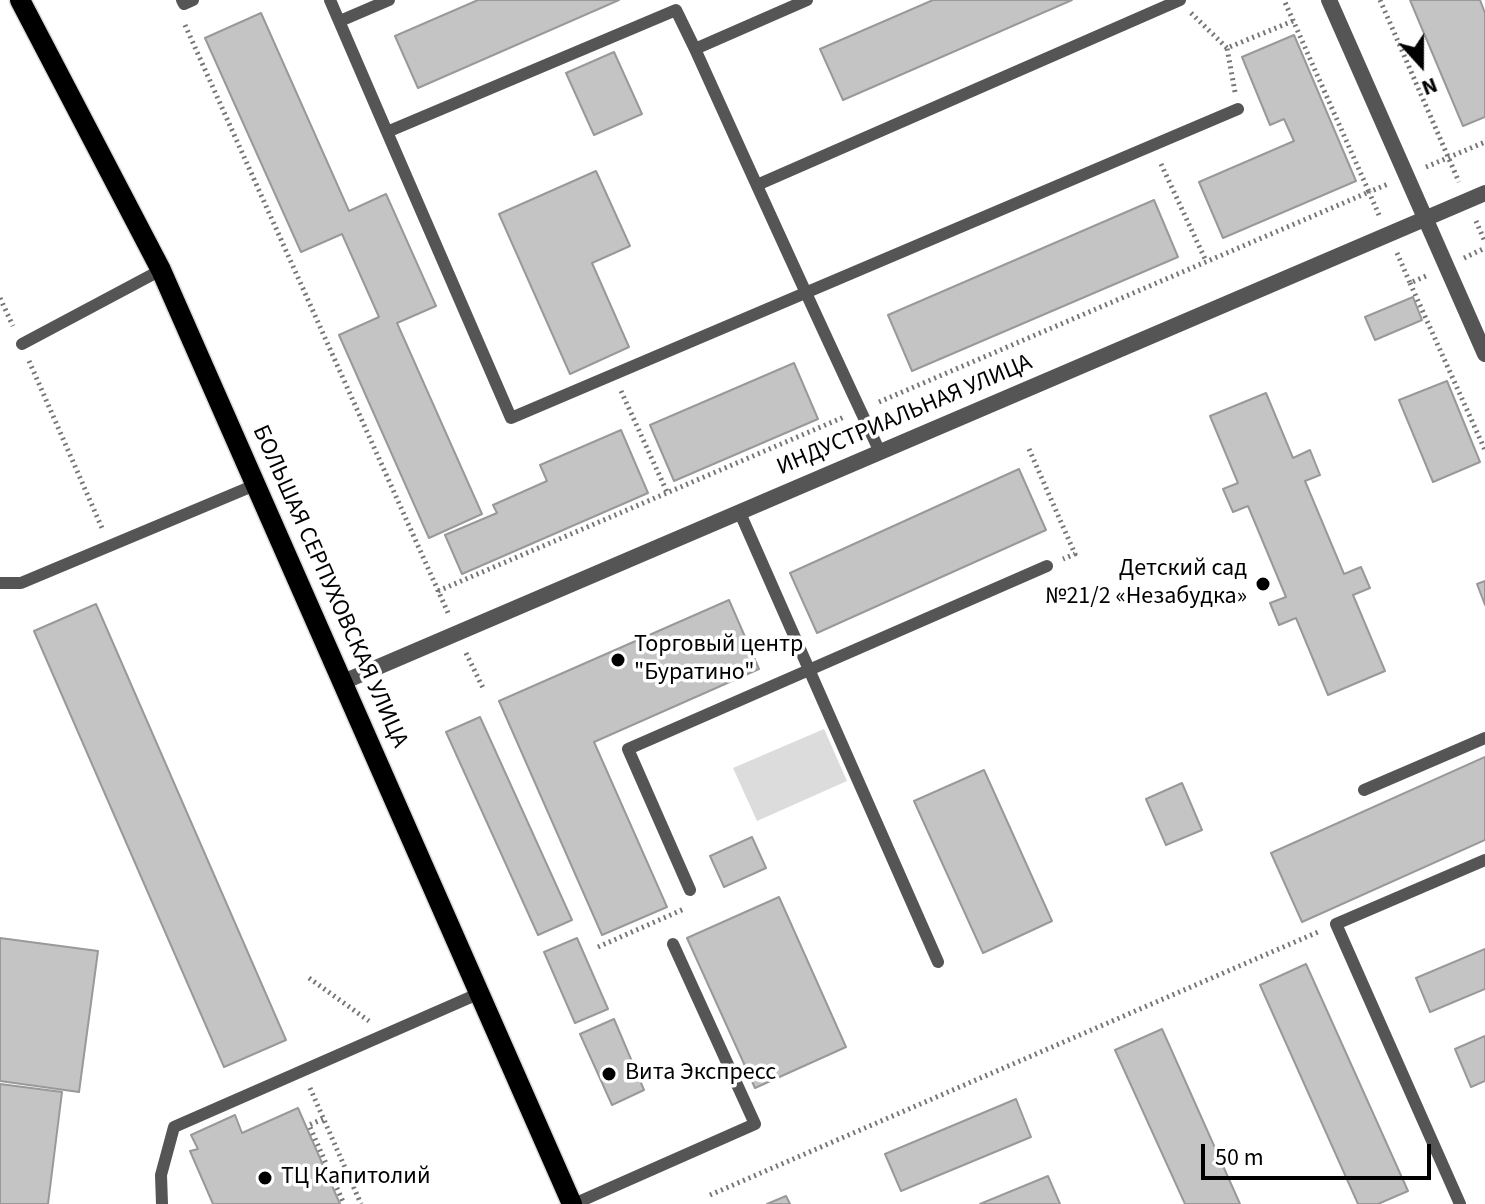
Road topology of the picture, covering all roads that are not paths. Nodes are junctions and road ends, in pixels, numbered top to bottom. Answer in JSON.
{"nodes":[{"id":1,"x":20,"y":0,"type":"edge"},
{"id":2,"x":182,"y":0,"type":"edge"},
{"id":3,"x":193,"y":0,"type":"edge"},
{"id":4,"x":330,"y":0,"type":"edge"},
{"id":5,"x":389,"y":0,"type":"edge"},
{"id":6,"x":807,"y":0,"type":"edge"},
{"id":7,"x":1180,"y":0,"type":"edge"},
{"id":8,"x":1329,"y":0,"type":"edge"},
{"id":9,"x":340,"y":21,"type":"junction"},
{"id":10,"x":695,"y":49,"type":"junction"},
{"id":11,"x":1238,"y":109,"type":"road end"},
{"id":12,"x":387,"y":132,"type":"junction"},
{"id":13,"x":757,"y":185,"type":"junction"},
{"id":14,"x":1485,"y":193,"type":"edge"},
{"id":15,"x":1425,"y":219,"type":"junction"},
{"id":16,"x":161,"y":270,"type":"junction"},
{"id":17,"x":805,"y":291,"type":"junction"},
{"id":18,"x":22,"y":344,"type":"road end"},
{"id":19,"x":1485,"y":354,"type":"edge"},
{"id":20,"x":880,"y":452,"type":"junction"},
{"id":21,"x":255,"y":485,"type":"junction"},
{"id":22,"x":740,"y":513,"type":"junction"},
{"id":23,"x":1047,"y":566,"type":"road end"},
{"id":24,"x":0,"y":583,"type":"edge"},
{"id":25,"x":809,"y":670,"type":"junction"},
{"id":26,"x":343,"y":682,"type":"junction"},
{"id":27,"x":1485,"y":738,"type":"edge"},
{"id":28,"x":1364,"y":790,"type":"dead end"},
{"id":29,"x":1485,"y":860,"type":"edge"},
{"id":30,"x":690,"y":890,"type":"road end"},
{"id":31,"x":673,"y":944,"type":"dead end"},
{"id":32,"x":938,"y":962,"type":"dead end"},
{"id":33,"x":480,"y":993,"type":"junction"},
{"id":34,"x":162,"y":1204,"type":"edge"},
{"id":35,"x":573,"y":1204,"type":"edge"},
{"id":36,"x":1460,"y":1204,"type":"edge"}],
"edges":[{"from":1,"to":16,"type":"main road","name":"БОЛЬШАЯ СЕРПУХОВСКАЯ УЛИЦА"},
{"from":2,"to":3,"type":"lane"},
{"from":4,"to":9,"type":"lane"},
{"from":5,"to":9,"type":"lane"},
{"from":6,"to":10,"type":"lane"},
{"from":7,"to":13,"type":"lane"},
{"from":8,"to":15,"type":"street"},
{"from":9,"to":12,"type":"lane"},
{"from":10,"to":12,"type":"lane"},
{"from":10,"to":13,"type":"lane"},
{"from":11,"to":17,"type":"lane"},
{"from":12,"to":17,"type":"lane"},
{"from":13,"to":17,"type":"lane"},
{"from":14,"to":15,"type":"street","name":"ИНДУСТРИАЛЬНАЯ УЛИЦА"},
{"from":15,"to":19,"type":"street"},
{"from":15,"to":20,"type":"street","name":"ИНДУСТРИАЛЬНАЯ УЛИЦА"},
{"from":16,"to":18,"type":"lane"},
{"from":16,"to":21,"type":"main road","name":"БОЛЬШАЯ СЕРПУХОВСКАЯ УЛИЦА"},
{"from":17,"to":20,"type":"lane"},
{"from":20,"to":22,"type":"street","name":"ИНДУСТРИАЛЬНАЯ УЛИЦА"},
{"from":21,"to":24,"type":"lane"},
{"from":21,"to":26,"type":"main road","name":"БОЛЬШАЯ СЕРПУХОВСКАЯ УЛИЦА"},
{"from":22,"to":25,"type":"lane"},
{"from":22,"to":26,"type":"street","name":"ИНДУСТРИАЛЬНАЯ УЛИЦА"},
{"from":23,"to":25,"type":"lane"},
{"from":25,"to":30,"type":"lane"},
{"from":25,"to":32,"type":"lane"},
{"from":26,"to":33,"type":"main road","name":"БОЛЬШАЯ СЕРПУХОВСКАЯ УЛИЦА"},
{"from":27,"to":28,"type":"lane"},
{"from":29,"to":36,"type":"lane"},
{"from":31,"to":35,"type":"lane"},
{"from":33,"to":34,"type":"lane"},
{"from":33,"to":35,"type":"main road","name":"БОЛЬШАЯ СЕРПУХОВСКАЯ УЛИЦА"}]}
